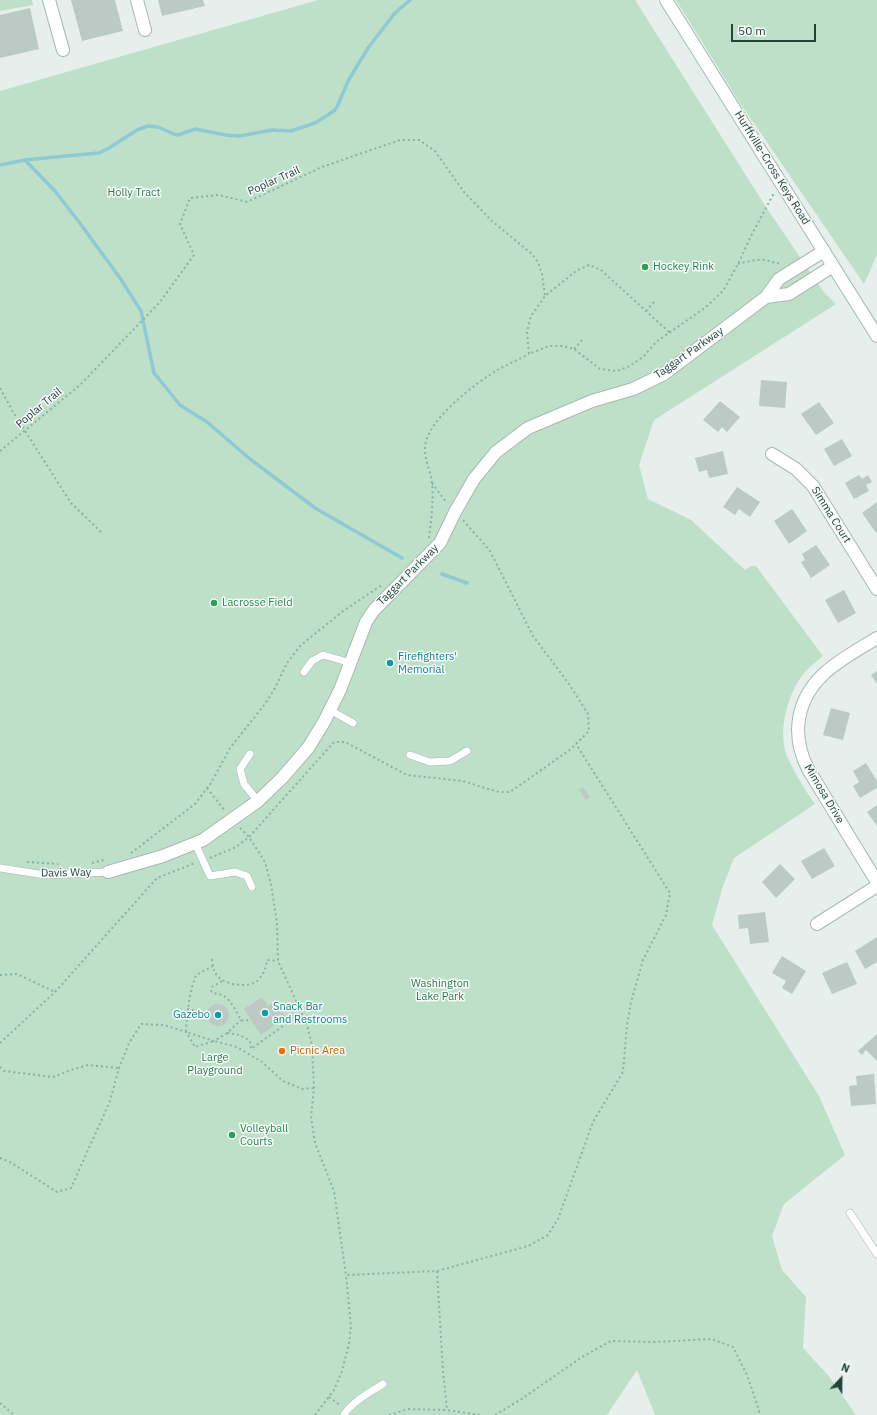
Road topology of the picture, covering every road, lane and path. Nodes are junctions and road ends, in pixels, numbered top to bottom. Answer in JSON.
{"nodes":[{"id":1,"x":49,"y":0,"type":"edge"},
{"id":2,"x":137,"y":0,"type":"edge"},
{"id":3,"x":666,"y":0,"type":"edge"},
{"id":4,"x":145,"y":30,"type":"dead end"},
{"id":5,"x":63,"y":50,"type":"dead end"},
{"id":6,"x":780,"y":181,"type":"junction"},
{"id":7,"x":824,"y":251,"type":"junction"},
{"id":8,"x":786,"y":263,"type":"dead end"},
{"id":9,"x":738,"y":264,"type":"junction"},
{"id":10,"x":833,"y":266,"type":"junction"},
{"id":11,"x":545,"y":296,"type":"junction"},
{"id":12,"x":766,"y":297,"type":"junction"},
{"id":13,"x":654,"y":302,"type":"dead end"},
{"id":14,"x":646,"y":311,"type":"junction"},
{"id":15,"x":669,"y":332,"type":"junction"},
{"id":16,"x":877,"y":336,"type":"edge"},
{"id":17,"x":582,"y":340,"type":"dead end"},
{"id":18,"x":574,"y":349,"type":"junction"},
{"id":19,"x":529,"y":354,"type":"junction"},
{"id":20,"x":0,"y":388,"type":"edge"},
{"id":21,"x":25,"y":431,"type":"junction"},
{"id":22,"x":0,"y":452,"type":"edge"},
{"id":23,"x":772,"y":454,"type":"dead end"},
{"id":24,"x":432,"y":483,"type":"junction"},
{"id":25,"x":449,"y":506,"type":"dead end"},
{"id":26,"x":460,"y":518,"type":"dead end"},
{"id":27,"x":102,"y":533,"type":"dead end"},
{"id":28,"x":428,"y":539,"type":"dead end"},
{"id":29,"x":382,"y":584,"type":"dead end"},
{"id":30,"x":877,"y":589,"type":"edge"},
{"id":31,"x":877,"y":638,"type":"edge"},
{"id":32,"x":351,"y":663,"type":"junction"},
{"id":33,"x":304,"y":672,"type":"dead end"},
{"id":34,"x":330,"y":710,"type":"junction"},
{"id":35,"x":354,"y":723,"type":"dead end"},
{"id":36,"x":576,"y":744,"type":"junction"},
{"id":37,"x":467,"y":751,"type":"dead end"},
{"id":38,"x":250,"y":754,"type":"dead end"},
{"id":39,"x":410,"y":755,"type":"dead end"},
{"id":40,"x":258,"y":801,"type":"junction"},
{"id":41,"x":249,"y":837,"type":"junction"},
{"id":42,"x":195,"y":843,"type":"junction"},
{"id":43,"x":128,"y":855,"type":"dead end"},
{"id":44,"x":203,"y":860,"type":"junction"},
{"id":45,"x":26,"y":862,"type":"dead end"},
{"id":46,"x":86,"y":864,"type":"dead end"},
{"id":47,"x":64,"y":865,"type":"dead end"},
{"id":48,"x":108,"y":866,"type":"junction"},
{"id":49,"x":0,"y":868,"type":"edge"},
{"id":50,"x":877,"y":882,"type":"edge"},
{"id":51,"x":252,"y":886,"type":"dead end"},
{"id":52,"x":877,"y":886,"type":"edge"},
{"id":53,"x":816,"y":924,"type":"dead end"},
{"id":54,"x":212,"y":960,"type":"dead end"},
{"id":55,"x":278,"y":961,"type":"junction"},
{"id":56,"x":213,"y":966,"type":"junction"},
{"id":57,"x":0,"y":975,"type":"edge"},
{"id":58,"x":222,"y":981,"type":"junction"},
{"id":59,"x":55,"y":992,"type":"junction"},
{"id":60,"x":187,"y":1009,"type":"junction"},
{"id":61,"x":207,"y":1013,"type":"dead end"},
{"id":62,"x":301,"y":1013,"type":"junction"},
{"id":63,"x":251,"y":1019,"type":"dead end"},
{"id":64,"x":241,"y":1020,"type":"junction"},
{"id":65,"x":186,"y":1032,"type":"junction"},
{"id":66,"x":227,"y":1033,"type":"junction"},
{"id":67,"x":214,"y":1041,"type":"junction"},
{"id":68,"x":0,"y":1043,"type":"edge"},
{"id":69,"x":251,"y":1049,"type":"junction"},
{"id":70,"x":246,"y":1052,"type":"junction"},
{"id":71,"x":0,"y":1067,"type":"edge"},
{"id":72,"x":119,"y":1068,"type":"junction"},
{"id":73,"x":314,"y":1088,"type":"junction"},
{"id":74,"x":0,"y":1158,"type":"edge"},
{"id":75,"x":850,"y":1213,"type":"dead end"},
{"id":76,"x":877,"y":1254,"type":"edge"},
{"id":77,"x":438,"y":1271,"type":"junction"},
{"id":78,"x":346,"y":1275,"type":"junction"},
{"id":79,"x":383,"y":1384,"type":"dead end"},
{"id":80,"x":0,"y":1403,"type":"edge"},
{"id":81,"x":447,"y":1410,"type":"junction"},
{"id":82,"x":14,"y":1415,"type":"edge"},
{"id":83,"x":315,"y":1415,"type":"edge"},
{"id":84,"x":344,"y":1415,"type":"edge"},
{"id":85,"x":390,"y":1415,"type":"edge"},
{"id":86,"x":480,"y":1415,"type":"edge"},
{"id":87,"x":495,"y":1415,"type":"edge"},
{"id":88,"x":759,"y":1415,"type":"edge"}],
"edges":[{"from":1,"to":5,"type":"street"},
{"from":2,"to":4,"type":"street"},
{"from":3,"to":6,"type":"street","name":"Hurffville-Cross Keys Road"},
{"from":6,"to":7,"type":"street","name":"Hurffville-Cross Keys Road"},
{"from":6,"to":9,"type":"path"},
{"from":7,"to":10,"type":"street","name":"Hurffville-Cross Keys Road"},
{"from":7,"to":12,"type":"street","name":"Taggart Parkway"},
{"from":8,"to":9,"type":"path"},
{"from":9,"to":15,"type":"path"},
{"from":10,"to":12,"type":"street","name":"Taggart Parkway"},
{"from":10,"to":16,"type":"street","name":"Hurffville-Cross Keys Road"},
{"from":11,"to":14,"type":"path"},
{"from":11,"to":19,"type":"path"},
{"from":11,"to":21,"type":"path","name":"Poplar Trail"},
{"from":12,"to":32,"type":"street","name":"Taggart Parkway"},
{"from":13,"to":14,"type":"path"},
{"from":14,"to":15,"type":"path"},
{"from":15,"to":18,"type":"path"},
{"from":17,"to":18,"type":"path"},
{"from":18,"to":19,"type":"path"},
{"from":19,"to":24,"type":"path"},
{"from":20,"to":21,"type":"path"},
{"from":21,"to":22,"type":"path","name":"Poplar Trail"},
{"from":21,"to":27,"type":"path"},
{"from":23,"to":30,"type":"street","name":"Simma Court"},
{"from":24,"to":25,"type":"path"},
{"from":24,"to":28,"type":"path"},
{"from":26,"to":36,"type":"path"},
{"from":29,"to":43,"type":"path"},
{"from":31,"to":50,"type":"street","name":"Mimosa Drive"},
{"from":32,"to":33,"type":"lane"},
{"from":32,"to":34,"type":"street","name":"Taggart Parkway"},
{"from":34,"to":35,"type":"lane"},
{"from":34,"to":40,"type":"street","name":"Taggart Parkway"},
{"from":36,"to":41,"type":"path"},
{"from":36,"to":77,"type":"path"},
{"from":37,"to":39,"type":"lane"},
{"from":38,"to":40,"type":"lane"},
{"from":40,"to":42,"type":"street","name":"Taggart Parkway"},
{"from":41,"to":44,"type":"path"},
{"from":41,"to":55,"type":"path"},
{"from":42,"to":44,"type":"lane"},
{"from":42,"to":48,"type":"street","name":"Taggart Parkway"},
{"from":44,"to":51,"type":"lane"},
{"from":44,"to":59,"type":"path"},
{"from":45,"to":47,"type":"path"},
{"from":46,"to":48,"type":"path"},
{"from":48,"to":49,"type":"lane","name":"Davis Way"},
{"from":52,"to":53,"type":"street"},
{"from":54,"to":56,"type":"path"},
{"from":55,"to":58,"type":"path"},
{"from":55,"to":62,"type":"path"},
{"from":56,"to":58,"type":"path"},
{"from":56,"to":60,"type":"path"},
{"from":57,"to":59,"type":"path"},
{"from":58,"to":64,"type":"path"},
{"from":59,"to":68,"type":"path"},
{"from":60,"to":61,"type":"path"},
{"from":60,"to":65,"type":"path"},
{"from":62,"to":69,"type":"path"},
{"from":62,"to":73,"type":"path"},
{"from":63,"to":64,"type":"path"},
{"from":64,"to":66,"type":"path"},
{"from":65,"to":67,"type":"path"},
{"from":65,"to":67,"type":"path"},
{"from":65,"to":72,"type":"path"},
{"from":66,"to":67,"type":"path"},
{"from":66,"to":69,"type":"path"},
{"from":67,"to":70,"type":"path"},
{"from":69,"to":70,"type":"path"},
{"from":70,"to":73,"type":"path"},
{"from":71,"to":72,"type":"path"},
{"from":72,"to":74,"type":"path"},
{"from":73,"to":78,"type":"path"},
{"from":75,"to":76,"type":"lane"},
{"from":77,"to":78,"type":"path"},
{"from":77,"to":81,"type":"path"},
{"from":78,"to":83,"type":"path"},
{"from":79,"to":84,"type":"lane"},
{"from":80,"to":82,"type":"path"},
{"from":81,"to":85,"type":"path"},
{"from":81,"to":86,"type":"path"},
{"from":87,"to":88,"type":"path"}]}
